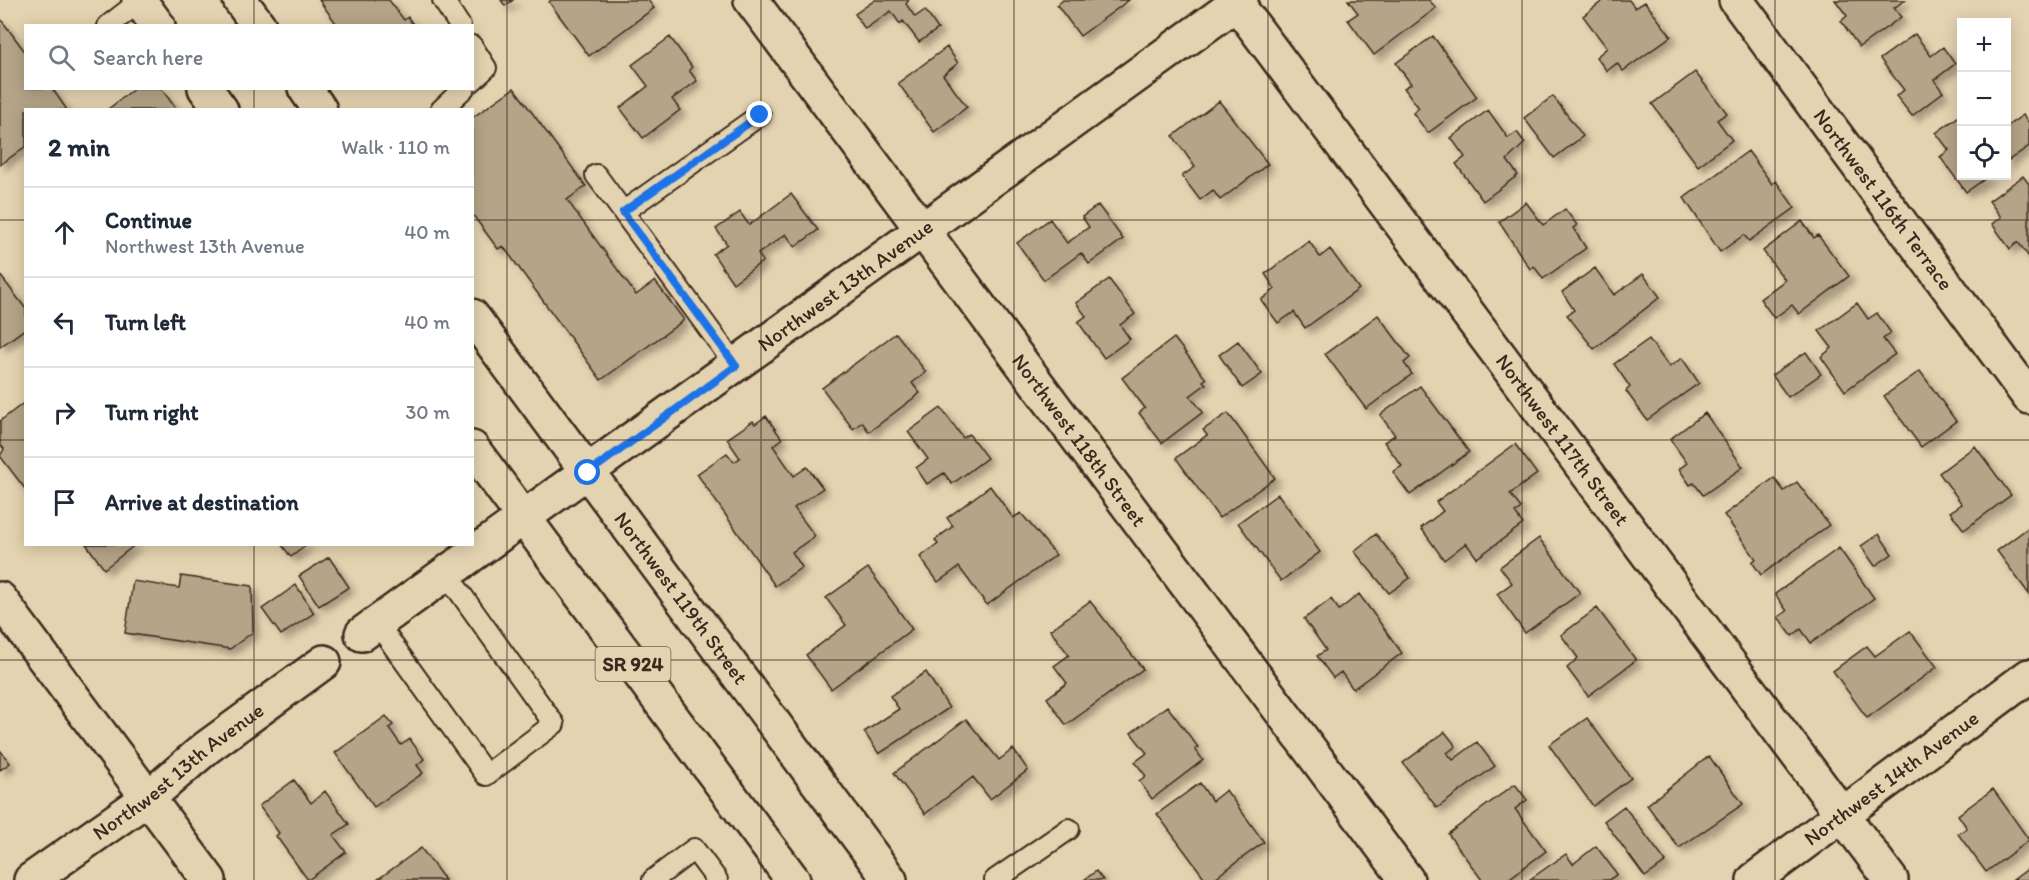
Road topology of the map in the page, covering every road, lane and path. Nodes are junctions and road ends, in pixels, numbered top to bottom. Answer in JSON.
{"nodes":[{"id":1,"x":240,"y":0,"type":"edge"},
{"id":2,"x":444,"y":0,"type":"edge"},
{"id":3,"x":751,"y":0,"type":"edge"},
{"id":4,"x":1736,"y":0,"type":"edge"},
{"id":5,"x":1237,"y":1,"type":"edge"},
{"id":6,"x":146,"y":9,"type":"edge"},
{"id":7,"x":112,"y":24,"type":"edge"},
{"id":8,"x":258,"y":24,"type":"edge"},
{"id":9,"x":458,"y":24,"type":"edge"},
{"id":10,"x":474,"y":49,"type":"edge"},
{"id":11,"x":474,"y":79,"type":"edge"},
{"id":12,"x":206,"y":90,"type":"edge"},
{"id":13,"x":306,"y":90,"type":"edge"},
{"id":14,"x":462,"y":90,"type":"edge"},
{"id":15,"x":220,"y":108,"type":"edge"},
{"id":16,"x":319,"y":108,"type":"edge"},
{"id":17,"x":443,"y":108,"type":"edge"},
{"id":18,"x":760,"y":115,"type":"dead end"},
{"id":19,"x":596,"y":175,"type":"dead end"},
{"id":20,"x":623,"y":212,"type":"junction"},
{"id":21,"x":924,"y":231,"type":"junction"},
{"id":22,"x":474,"y":319,"type":"edge"},
{"id":23,"x":736,"y":366,"type":"junction"},
{"id":24,"x":2029,"y":397,"type":"edge"},
{"id":25,"x":474,"y":451,"type":"edge"},
{"id":26,"x":588,"y":473,"type":"junction"},
{"id":27,"x":523,"y":516,"type":"junction"},
{"id":28,"x":446,"y":573,"type":"junction"},
{"id":29,"x":0,"y":599,"type":"edge"},
{"id":30,"x":370,"y":628,"type":"joint"},
{"id":31,"x":324,"y":662,"type":"dead end"},
{"id":32,"x":2029,"y":676,"type":"edge"},
{"id":33,"x":148,"y":798,"type":"junction"},
{"id":34,"x":1842,"y":816,"type":"junction"},
{"id":35,"x":1069,"y":829,"type":"dead end"},
{"id":36,"x":31,"y":880,"type":"edge"},
{"id":37,"x":208,"y":880,"type":"edge"},
{"id":38,"x":653,"y":880,"type":"edge"},
{"id":39,"x":717,"y":880,"type":"edge"},
{"id":40,"x":793,"y":880,"type":"edge"},
{"id":41,"x":890,"y":880,"type":"edge"},
{"id":42,"x":995,"y":880,"type":"edge"},
{"id":43,"x":1407,"y":880,"type":"edge"},
{"id":44,"x":1754,"y":880,"type":"edge"},
{"id":45,"x":1891,"y":880,"type":"edge"}],
"edges":[{"from":1,"to":8,"type":"main road"},
{"from":2,"to":9,"type":"lane"},
{"from":3,"to":21,"type":"main road","name":"Northwest 118th Street"},
{"from":4,"to":24,"type":"main road","name":"Northwest 116th Terrace"},
{"from":5,"to":21,"type":"main road","name":"Northwest 13th Avenue"},
{"from":5,"to":34,"type":"main road","name":"Northwest 117th Street"},
{"from":6,"to":7,"type":"lane"},
{"from":10,"to":11,"type":"lane"},
{"from":12,"to":15,"type":"main road"},
{"from":13,"to":16,"type":"main road"},
{"from":14,"to":17,"type":"lane"},
{"from":18,"to":20,"type":"lane"},
{"from":19,"to":20,"type":"lane"},
{"from":20,"to":23,"type":"lane"},
{"from":21,"to":23,"type":"main road","name":"Northwest 13th Avenue"},
{"from":21,"to":43,"type":"main road","name":"Northwest 118th Street"},
{"from":22,"to":26,"type":"main road","name":"Northwest 119th Street"},
{"from":23,"to":26,"type":"main road","name":"Northwest 13th Avenue"},
{"from":25,"to":27,"type":"main road","number":"SR 924"},
{"from":26,"to":27,"type":"main road","name":"Northwest 13th Avenue"},
{"from":26,"to":41,"type":"main road","name":"Northwest 119th Street"},
{"from":27,"to":28,"type":"main road","name":"Northwest 13th Avenue"},
{"from":27,"to":40,"type":"main road","number":"SR 924"},
{"from":28,"to":30,"type":"main road","name":"Northwest 13th Avenue"},
{"from":28,"to":30,"type":"lane"},
{"from":29,"to":33,"type":"main road"},
{"from":31,"to":33,"type":"main road","name":"Northwest 13th Avenue"},
{"from":32,"to":34,"type":"main road","name":"Northwest 14th Avenue"},
{"from":33,"to":36,"type":"main road","name":"Northwest 13th Avenue"},
{"from":33,"to":37,"type":"main road"},
{"from":34,"to":44,"type":"main road","name":"Northwest 14th Avenue"},
{"from":34,"to":45,"type":"main road","name":"Northwest 117th Street"},
{"from":35,"to":42,"type":"lane"},
{"from":38,"to":39,"type":"lane"}]}
